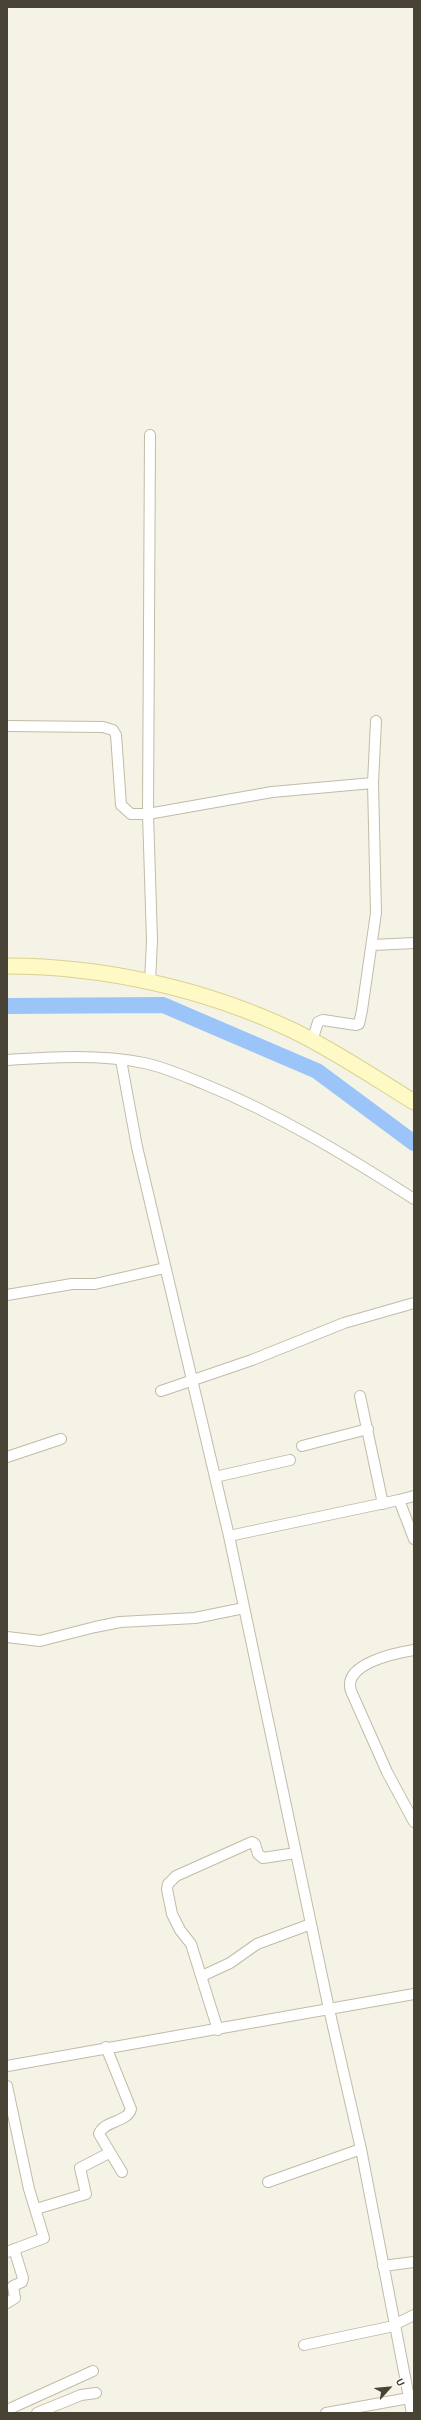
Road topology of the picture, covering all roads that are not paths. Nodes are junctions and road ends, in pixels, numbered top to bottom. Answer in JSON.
{"nodes":[{"id":1,"x":150,"y":435,"type":"dead end"},
{"id":2,"x":376,"y":721,"type":"dead end"},
{"id":3,"x":7,"y":726,"type":"edge"},
{"id":4,"x":373,"y":783,"type":"junction"},
{"id":5,"x":148,"y":814,"type":"junction"},
{"id":6,"x":414,"y":944,"type":"edge"},
{"id":7,"x":373,"y":945,"type":"junction"},
{"id":8,"x":7,"y":966,"type":"edge"},
{"id":9,"x":150,"y":983,"type":"junction"},
{"id":10,"x":312,"y":1041,"type":"junction"},
{"id":11,"x":7,"y":1060,"type":"edge"},
{"id":12,"x":121,"y":1060,"type":"junction"},
{"id":13,"x":414,"y":1102,"type":"edge"},
{"id":14,"x":414,"y":1199,"type":"edge"},
{"id":15,"x":165,"y":1268,"type":"junction"},
{"id":16,"x":7,"y":1295,"type":"edge"},
{"id":17,"x":414,"y":1303,"type":"edge"},
{"id":18,"x":192,"y":1379,"type":"junction"},
{"id":19,"x":160,"y":1391,"type":"dead end"},
{"id":20,"x":360,"y":1396,"type":"dead end"},
{"id":21,"x":368,"y":1429,"type":"junction"},
{"id":22,"x":61,"y":1439,"type":"dead end"},
{"id":23,"x":302,"y":1446,"type":"dead end"},
{"id":24,"x":7,"y":1457,"type":"edge"},
{"id":25,"x":290,"y":1460,"type":"dead end"},
{"id":26,"x":215,"y":1477,"type":"junction"},
{"id":27,"x":414,"y":1496,"type":"edge"},
{"id":28,"x":399,"y":1500,"type":"junction"},
{"id":29,"x":383,"y":1504,"type":"junction"},
{"id":30,"x":229,"y":1536,"type":"junction"},
{"id":31,"x":414,"y":1539,"type":"edge"},
{"id":32,"x":244,"y":1608,"type":"junction"},
{"id":33,"x":7,"y":1637,"type":"edge"},
{"id":34,"x":414,"y":1650,"type":"edge"},
{"id":35,"x":414,"y":1822,"type":"edge"},
{"id":36,"x":296,"y":1853,"type":"junction"},
{"id":37,"x":311,"y":1924,"type":"junction"},
{"id":38,"x":202,"y":1976,"type":"junction"},
{"id":39,"x":414,"y":1994,"type":"edge"},
{"id":40,"x":329,"y":2009,"type":"junction"},
{"id":41,"x":218,"y":2030,"type":"junction"},
{"id":42,"x":106,"y":2047,"type":"junction"},
{"id":43,"x":7,"y":2066,"type":"edge"},
{"id":44,"x":7,"y":2086,"type":"edge"},
{"id":45,"x":361,"y":2149,"type":"junction"},
{"id":46,"x":109,"y":2153,"type":"junction"},
{"id":47,"x":122,"y":2172,"type":"dead end"},
{"id":48,"x":268,"y":2182,"type":"dead end"},
{"id":49,"x":36,"y":2209,"type":"junction"},
{"id":50,"x":10,"y":2251,"type":"edge"},
{"id":51,"x":414,"y":2262,"type":"edge"},
{"id":52,"x":383,"y":2266,"type":"junction"},
{"id":53,"x":7,"y":2302,"type":"edge"},
{"id":54,"x":414,"y":2315,"type":"edge"},
{"id":55,"x":394,"y":2325,"type":"junction"},
{"id":56,"x":304,"y":2345,"type":"dead end"},
{"id":57,"x":93,"y":2371,"type":"dead end"},
{"id":58,"x":96,"y":2393,"type":"dead end"},
{"id":59,"x":409,"y":2398,"type":"junction"},
{"id":60,"x":7,"y":2410,"type":"edge"},
{"id":61,"x":37,"y":2413,"type":"edge"},
{"id":62,"x":326,"y":2413,"type":"edge"},
{"id":63,"x":412,"y":2413,"type":"edge"}],
"edges":[{"from":1,"to":5,"type":"street"},
{"from":2,"to":4,"type":"street"},
{"from":3,"to":5,"type":"street"},
{"from":4,"to":5,"type":"street"},
{"from":4,"to":7,"type":"street"},
{"from":5,"to":9,"type":"street"},
{"from":6,"to":7,"type":"street"},
{"from":7,"to":10,"type":"street"},
{"from":8,"to":9,"type":"street"},
{"from":9,"to":10,"type":"street"},
{"from":10,"to":13,"type":"street"},
{"from":11,"to":12,"type":"street"},
{"from":12,"to":14,"type":"street"},
{"from":12,"to":15,"type":"street"},
{"from":15,"to":16,"type":"street"},
{"from":15,"to":18,"type":"street"},
{"from":17,"to":18,"type":"street"},
{"from":18,"to":19,"type":"street"},
{"from":18,"to":26,"type":"street"},
{"from":20,"to":21,"type":"street"},
{"from":21,"to":23,"type":"street"},
{"from":21,"to":29,"type":"street"},
{"from":22,"to":24,"type":"street"},
{"from":25,"to":26,"type":"street"},
{"from":26,"to":30,"type":"street"},
{"from":27,"to":28,"type":"street"},
{"from":28,"to":29,"type":"street"},
{"from":28,"to":31,"type":"street"},
{"from":29,"to":30,"type":"street"},
{"from":30,"to":32,"type":"street"},
{"from":32,"to":33,"type":"street"},
{"from":32,"to":36,"type":"street"},
{"from":34,"to":35,"type":"street"},
{"from":36,"to":37,"type":"street"},
{"from":36,"to":38,"type":"street"},
{"from":37,"to":38,"type":"street"},
{"from":37,"to":40,"type":"street"},
{"from":38,"to":41,"type":"street"},
{"from":39,"to":40,"type":"street"},
{"from":40,"to":41,"type":"street"},
{"from":40,"to":45,"type":"street"},
{"from":41,"to":42,"type":"street"},
{"from":42,"to":43,"type":"street"},
{"from":42,"to":46,"type":"street"},
{"from":44,"to":49,"type":"street"},
{"from":45,"to":48,"type":"street"},
{"from":45,"to":52,"type":"street"},
{"from":46,"to":47,"type":"street"},
{"from":46,"to":49,"type":"street"},
{"from":49,"to":50,"type":"street"},
{"from":50,"to":53,"type":"street"},
{"from":51,"to":52,"type":"street"},
{"from":52,"to":55,"type":"street"},
{"from":54,"to":55,"type":"street"},
{"from":55,"to":56,"type":"street"},
{"from":55,"to":59,"type":"street"},
{"from":57,"to":60,"type":"street"},
{"from":58,"to":61,"type":"street"},
{"from":59,"to":62,"type":"street"},
{"from":59,"to":63,"type":"street"}]}
